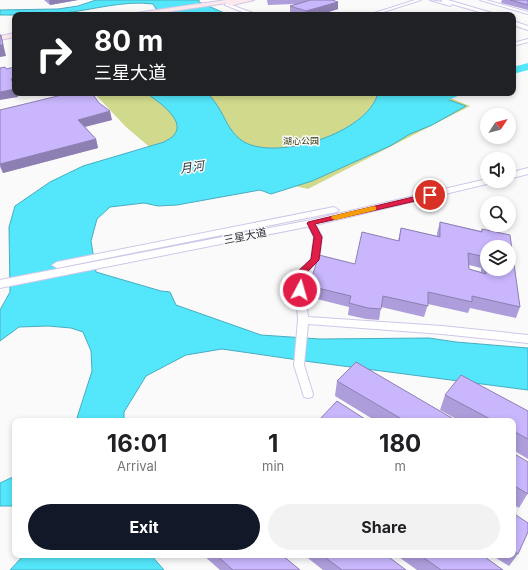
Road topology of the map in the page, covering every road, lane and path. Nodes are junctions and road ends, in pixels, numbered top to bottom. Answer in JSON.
{"nodes":[{"id":1,"x":237,"y":0,"type":"edge"},
{"id":2,"x":251,"y":0,"type":"edge"},
{"id":3,"x":419,"y":0,"type":"edge"},
{"id":4,"x":432,"y":0,"type":"edge"},
{"id":5,"x":444,"y":0,"type":"edge"},
{"id":6,"x":482,"y":0,"type":"edge"},
{"id":7,"x":503,"y":0,"type":"edge"},
{"id":8,"x":493,"y":3,"type":"junction"},
{"id":9,"x":217,"y":4,"type":"junction"},
{"id":10,"x":226,"y":4,"type":"junction"},
{"id":11,"x":475,"y":9,"type":"junction"},
{"id":12,"x":168,"y":12,"type":"edge"},
{"id":13,"x":246,"y":12,"type":"edge"},
{"id":14,"x":380,"y":12,"type":"edge"},
{"id":15,"x":474,"y":12,"type":"edge"},
{"id":16,"x":486,"y":12,"type":"edge"},
{"id":17,"x":528,"y":13,"type":"edge"},
{"id":18,"x":516,"y":21,"type":"edge"},
{"id":19,"x":516,"y":24,"type":"edge"},
{"id":20,"x":528,"y":24,"type":"edge"},
{"id":21,"x":528,"y":28,"type":"edge"},
{"id":22,"x":12,"y":32,"type":"edge"},
{"id":23,"x":0,"y":34,"type":"edge"},
{"id":24,"x":12,"y":36,"type":"edge"},
{"id":25,"x":0,"y":38,"type":"edge"},
{"id":26,"x":528,"y":40,"type":"edge"},
{"id":27,"x":516,"y":44,"type":"edge"},
{"id":28,"x":528,"y":166,"type":"edge"},
{"id":29,"x":516,"y":169,"type":"edge"},
{"id":30,"x":528,"y":171,"type":"edge"},
{"id":31,"x":516,"y":174,"type":"edge"},
{"id":32,"x":480,"y":178,"type":"edge"},
{"id":33,"x":480,"y":183,"type":"edge"},
{"id":34,"x":311,"y":223,"type":"junction"},
{"id":35,"x":129,"y":255,"type":"junction"},
{"id":36,"x":0,"y":278,"type":"edge"},
{"id":37,"x":0,"y":284,"type":"edge"},
{"id":38,"x":303,"y":320,"type":"junction"},
{"id":39,"x":528,"y":339,"type":"edge"},
{"id":40,"x":308,"y":394,"type":"dead end"}],
"edges":[{"from":1,"to":9,"type":"main road"},
{"from":2,"to":10,"type":"main road"},
{"from":3,"to":14,"type":"street"},
{"from":4,"to":15,"type":"street"},
{"from":5,"to":11,"type":"street"},
{"from":6,"to":8,"type":"street"},
{"from":7,"to":8,"type":"street"},
{"from":8,"to":11,"type":"street"},
{"from":8,"to":17,"type":"street"},
{"from":9,"to":10,"type":"main road"},
{"from":9,"to":12,"type":"main road"},
{"from":10,"to":13,"type":"street"},
{"from":11,"to":16,"type":"street"},
{"from":18,"to":20,"type":"street"},
{"from":19,"to":21,"type":"street"},
{"from":22,"to":23,"type":"main road"},
{"from":24,"to":25,"type":"main road"},
{"from":26,"to":27,"type":"street"},
{"from":28,"to":29,"type":"street"},
{"from":30,"to":31,"type":"street"},
{"from":32,"to":35,"type":"street","name":"三星大道"},
{"from":33,"to":34,"type":"street","name":"三星大道"},
{"from":34,"to":35,"type":"street","name":"三星大道"},
{"from":34,"to":38,"type":"street"},
{"from":35,"to":36,"type":"street","name":"三星大道"},
{"from":35,"to":37,"type":"street","name":"三星大道"},
{"from":38,"to":39,"type":"street"},
{"from":38,"to":40,"type":"street"}]}
